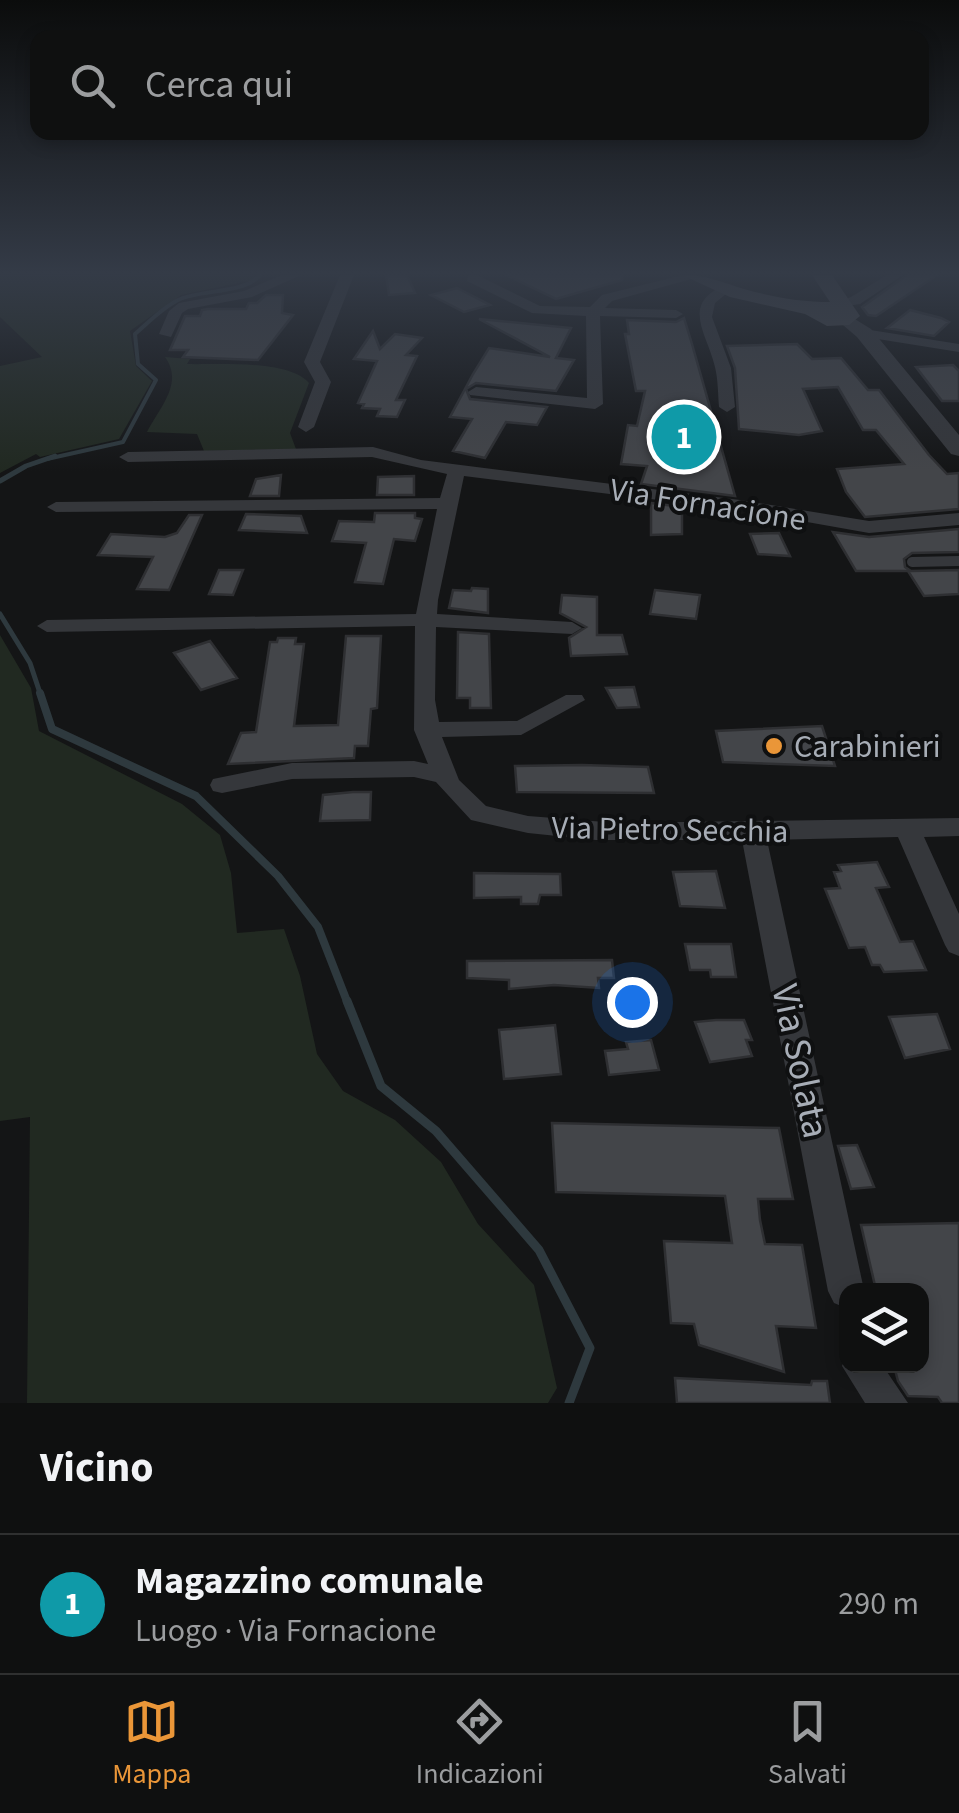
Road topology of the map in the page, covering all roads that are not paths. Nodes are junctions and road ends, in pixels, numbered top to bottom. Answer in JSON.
{"nodes":[{"id":1,"x":320,"y":340,"type":"edge"},
{"id":2,"x":594,"y":340,"type":"edge"},
{"id":3,"x":714,"y":340,"type":"edge"},
{"id":4,"x":871,"y":340,"type":"edge"},
{"id":5,"x":914,"y":340,"type":"edge"},
{"id":6,"x":959,"y":348,"type":"edge"},
{"id":7,"x":476,"y":392,"type":"dead end"},
{"id":8,"x":727,"y":407,"type":"dead end"},
{"id":9,"x":306,"y":427,"type":"dead end"},
{"id":10,"x":959,"y":448,"type":"edge"},
{"id":11,"x":128,"y":456,"type":"dead end"},
{"id":12,"x":456,"y":469,"type":"junction"},
{"id":13,"x":447,"y":503,"type":"junction"},
{"id":14,"x":56,"y":507,"type":"dead end"},
{"id":15,"x":959,"y":520,"type":"edge"},
{"id":16,"x":959,"y":561,"type":"edge"},
{"id":17,"x":912,"y":562,"type":"dead end"},
{"id":18,"x":425,"y":620,"type":"junction"},
{"id":19,"x":47,"y":626,"type":"dead end"},
{"id":20,"x":572,"y":628,"type":"dead end"},
{"id":21,"x":574,"y":700,"type":"dead end"},
{"id":22,"x":426,"y":730,"type":"junction"},
{"id":23,"x":441,"y":775,"type":"junction"},
{"id":24,"x":222,"y":785,"type":"dead end"},
{"id":25,"x":959,"y":827,"type":"edge"},
{"id":26,"x":907,"y":828,"type":"junction"},
{"id":27,"x":753,"y":832,"type":"junction"},
{"id":28,"x":959,"y":946,"type":"edge"},
{"id":29,"x":845,"y":1283,"type":"edge"},
{"id":30,"x":865,"y":1373,"type":"edge"},
{"id":31,"x":889,"y":1403,"type":"edge"}],
"edges":[{"from":1,"to":9,"type":"street"},
{"from":2,"to":7,"type":"street"},
{"from":3,"to":8,"type":"street"},
{"from":4,"to":10,"type":"street"},
{"from":5,"to":6,"type":"street"},
{"from":11,"to":12,"type":"street"},
{"from":12,"to":13,"type":"street","name":"Via Pietro Secchia"},
{"from":12,"to":15,"type":"street","name":"Via Fornacione"},
{"from":13,"to":14,"type":"street"},
{"from":13,"to":18,"type":"street","name":"Via Pietro Secchia"},
{"from":16,"to":17,"type":"lane"},
{"from":18,"to":19,"type":"street"},
{"from":18,"to":20,"type":"street"},
{"from":18,"to":22,"type":"street","name":"Via Pietro Secchia"},
{"from":21,"to":22,"type":"street"},
{"from":22,"to":23,"type":"street","name":"Via Pietro Secchia"},
{"from":23,"to":24,"type":"street"},
{"from":23,"to":27,"type":"street","name":"Via Pietro Secchia"},
{"from":25,"to":26,"type":"street","name":"Via Pietro Secchia"},
{"from":26,"to":27,"type":"street","name":"Via Pietro Secchia"},
{"from":26,"to":28,"type":"street"},
{"from":27,"to":29,"type":"street","name":"Via Solata"},
{"from":30,"to":31,"type":"street"}]}
